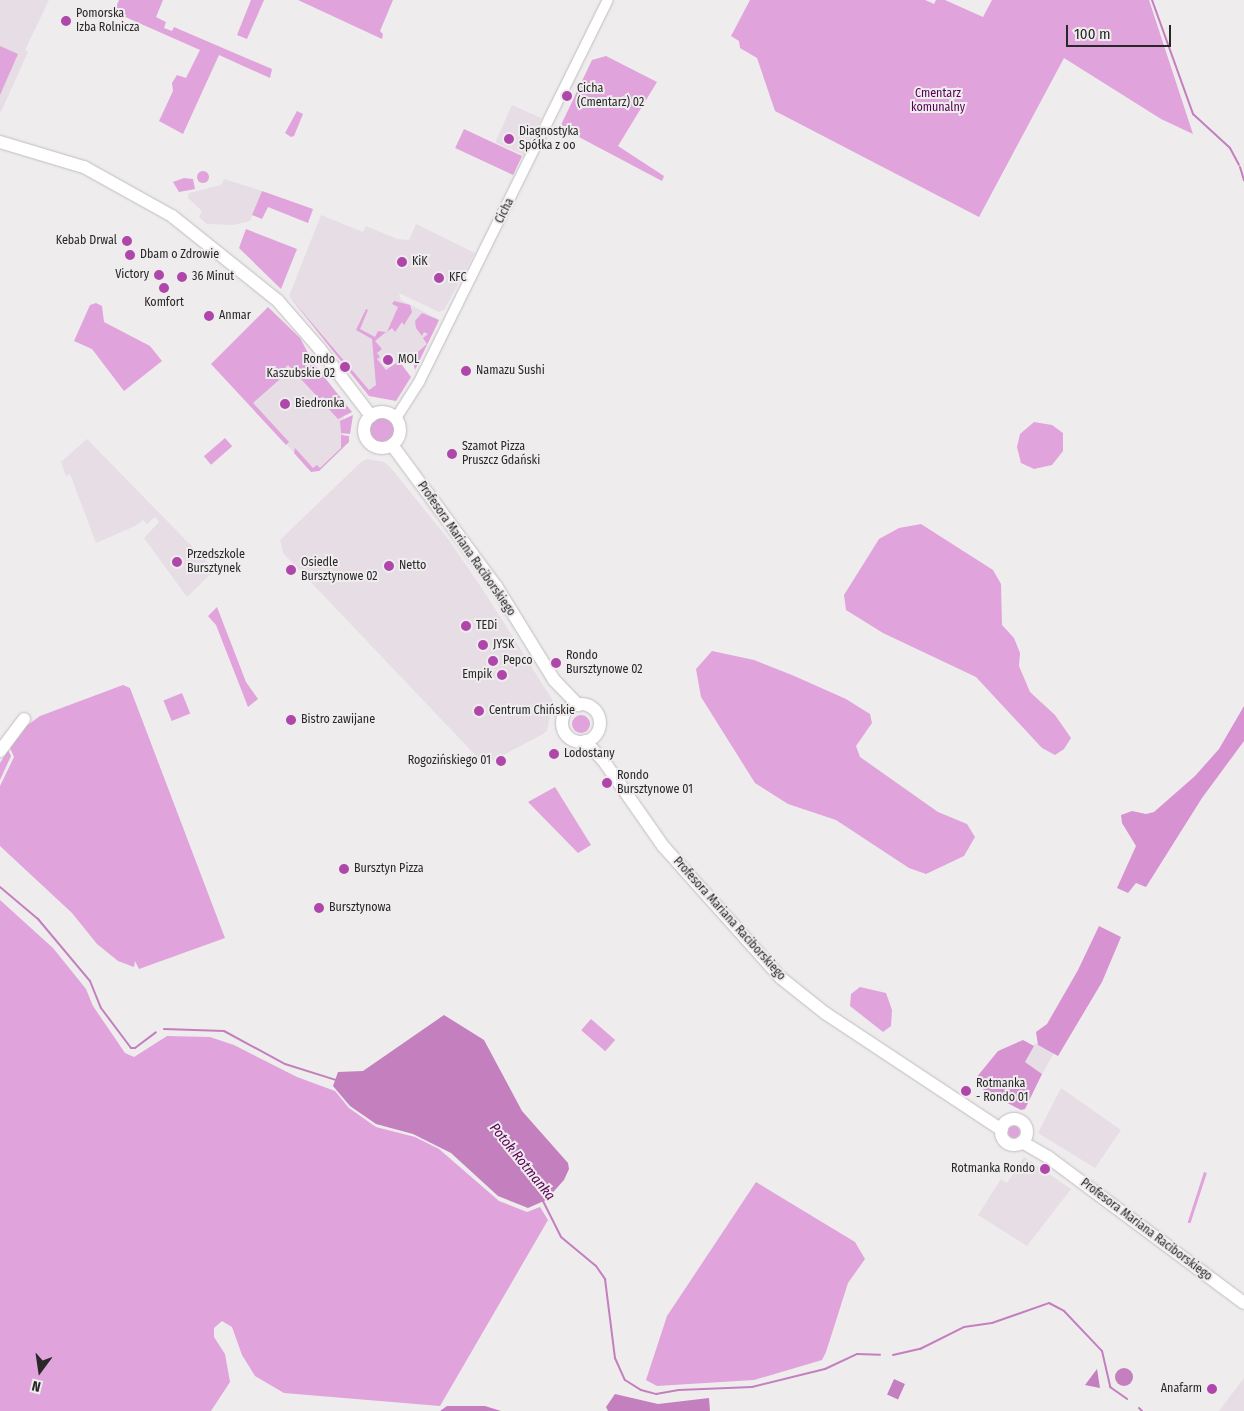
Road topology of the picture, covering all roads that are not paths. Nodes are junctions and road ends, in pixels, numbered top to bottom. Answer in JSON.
{"nodes":[{"id":1,"x":608,"y":0,"type":"edge"},
{"id":2,"x":0,"y":142,"type":"edge"},
{"id":3,"x":371,"y":416,"type":"junction"},
{"id":4,"x":396,"y":418,"type":"junction"},
{"id":5,"x":392,"y":445,"type":"junction"},
{"id":6,"x":554,"y":680,"type":"junction"},
{"id":7,"x":578,"y":705,"type":"junction"},
{"id":8,"x":566,"y":713,"type":"junction"},
{"id":9,"x":0,"y":737,"type":"edge"},
{"id":10,"x":590,"y":739,"type":"junction"},
{"id":11,"x":0,"y":751,"type":"edge"},
{"id":12,"x":1004,"y":1126,"type":"junction"},
{"id":13,"x":1024,"y":1139,"type":"junction"},
{"id":14,"x":1244,"y":1303,"type":"edge"}],
"edges":[{"from":1,"to":4,"type":"street","name":"Cicha"},
{"from":2,"to":3,"type":"main road"},
{"from":3,"to":4,"type":"main road"},
{"from":3,"to":5,"type":"main road"},
{"from":4,"to":5,"type":"main road"},
{"from":5,"to":6,"type":"main road","name":"Profesora Mariana Raciborskiego"},
{"from":6,"to":7,"type":"main road","name":"Profesora Mariana Raciborskiego"},
{"from":6,"to":8,"type":"main road","name":"Profesora Mariana Raciborskiego"},
{"from":7,"to":8,"type":"main road"},
{"from":7,"to":10,"type":"main road"},
{"from":8,"to":10,"type":"main road"},
{"from":9,"to":11,"type":"main road"},
{"from":10,"to":12,"type":"main road","name":"Profesora Mariana Raciborskiego"},
{"from":12,"to":13,"type":"main road"},
{"from":12,"to":13,"type":"main road"},
{"from":13,"to":14,"type":"main road","name":"Profesora Mariana Raciborskiego"}]}
